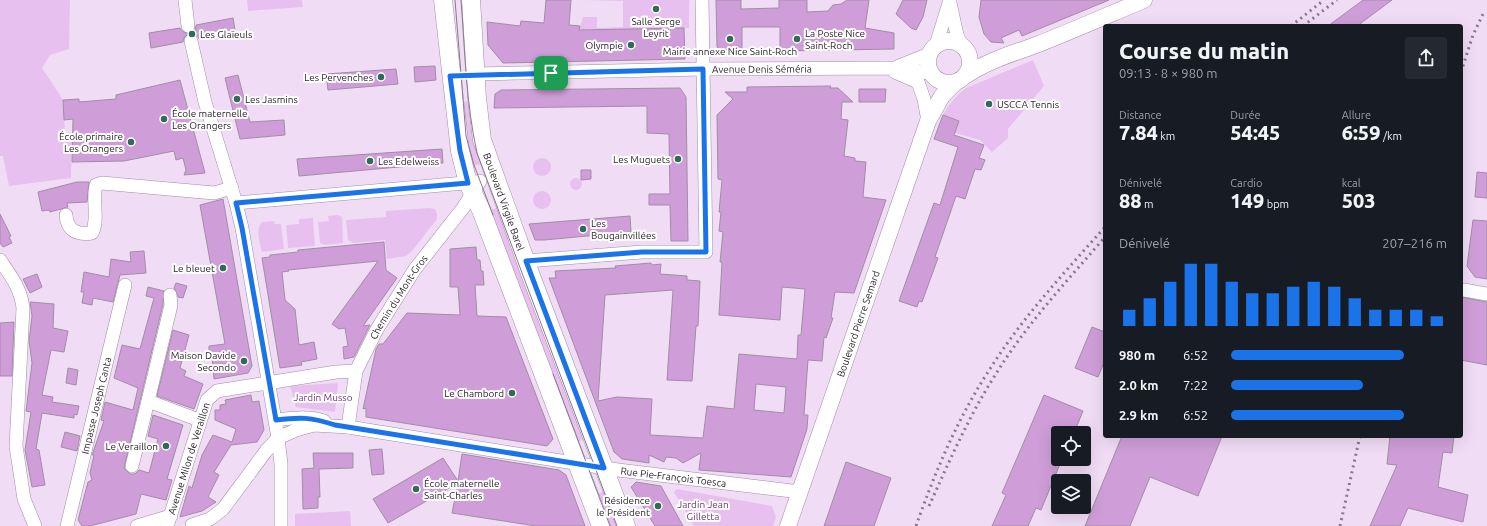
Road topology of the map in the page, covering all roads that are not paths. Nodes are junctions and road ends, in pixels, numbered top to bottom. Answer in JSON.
{"nodes":[{"id":1,"x":185,"y":0,"type":"edge"},
{"id":2,"x":443,"y":0,"type":"edge"},
{"id":3,"x":471,"y":0,"type":"edge"},
{"id":4,"x":702,"y":0,"type":"edge"},
{"id":5,"x":950,"y":0,"type":"edge"},
{"id":6,"x":1144,"y":0,"type":"edge"},
{"id":7,"x":188,"y":26,"type":"dead end"},
{"id":8,"x":191,"y":41,"type":"dead end"},
{"id":9,"x":964,"y":48,"type":"junction"},
{"id":10,"x":932,"y":49,"type":"junction"},
{"id":11,"x":1005,"y":55,"type":"junction"},
{"id":12,"x":880,"y":68,"type":"junction"},
{"id":13,"x":894,"y":68,"type":"junction"},
{"id":14,"x":703,"y":69,"type":"junction"},
{"id":15,"x":476,"y":74,"type":"junction"},
{"id":16,"x":931,"y":74,"type":"junction"},
{"id":17,"x":450,"y":76,"type":"junction"},
{"id":18,"x":960,"y":79,"type":"junction"},
{"id":19,"x":928,"y":121,"type":"junction"},
{"id":20,"x":474,"y":186,"type":"junction"},
{"id":21,"x":232,"y":188,"type":"junction"},
{"id":22,"x":501,"y":193,"type":"junction"},
{"id":23,"x":236,"y":203,"type":"junction"},
{"id":24,"x":66,"y":215,"type":"dead end"},
{"id":25,"x":0,"y":260,"type":"edge"},
{"id":26,"x":526,"y":261,"type":"junction"},
{"id":27,"x":125,"y":285,"type":"dead end"},
{"id":28,"x":1464,"y":290,"type":"dead end"},
{"id":29,"x":1487,"y":294,"type":"edge"},
{"id":30,"x":170,"y":295,"type":"dead end"},
{"id":31,"x":356,"y":371,"type":"junction"},
{"id":32,"x":269,"y":382,"type":"junction"},
{"id":33,"x":148,"y":402,"type":"junction"},
{"id":34,"x":199,"y":420,"type":"junction"},
{"id":35,"x":276,"y":420,"type":"junction"},
{"id":36,"x":341,"y":426,"type":"junction"},
{"id":37,"x":278,"y":438,"type":"junction"},
{"id":38,"x":577,"y":464,"type":"junction"},
{"id":39,"x":132,"y":466,"type":"dead end"},
{"id":40,"x":604,"y":468,"type":"junction"},
{"id":41,"x":800,"y":492,"type":"junction"},
{"id":42,"x":169,"y":521,"type":"edge"},
{"id":43,"x":192,"y":525,"type":"dead end"},
{"id":44,"x":35,"y":526,"type":"edge"},
{"id":45,"x":66,"y":526,"type":"edge"},
{"id":46,"x":137,"y":526,"type":"edge"},
{"id":47,"x":281,"y":526,"type":"edge"},
{"id":48,"x":601,"y":526,"type":"edge"},
{"id":49,"x":626,"y":526,"type":"edge"},
{"id":50,"x":788,"y":526,"type":"edge"}],
"edges":[{"from":1,"to":7,"type":"street"},
{"from":2,"to":17,"type":"main road"},
{"from":3,"to":15,"type":"main road","name":"Boulevard Virgile Barel"},
{"from":4,"to":14,"type":"street"},
{"from":5,"to":9,"type":"street"},
{"from":5,"to":10,"type":"street"},
{"from":6,"to":11,"type":"street"},
{"from":8,"to":21,"type":"street"},
{"from":9,"to":10,"type":"street"},
{"from":9,"to":11,"type":"street"},
{"from":9,"to":18,"type":"street"},
{"from":10,"to":13,"type":"street","name":"Avenue Denis Séméria"},
{"from":10,"to":16,"type":"street"},
{"from":11,"to":18,"type":"street"},
{"from":12,"to":13,"type":"street","name":"Avenue Denis Séméria"},
{"from":12,"to":14,"type":"street","name":"Avenue Denis Séméria"},
{"from":12,"to":19,"type":"street","name":"Avenue Denis Séméria"},
{"from":13,"to":16,"type":"street","name":"Avenue Denis Séméria"},
{"from":14,"to":15,"type":"street","name":"Avenue Denis Séméria"},
{"from":14,"to":26,"type":"street"},
{"from":15,"to":17,"type":"main road"},
{"from":15,"to":22,"type":"main road","name":"Boulevard Virgile Barel"},
{"from":16,"to":18,"type":"street"},
{"from":16,"to":19,"type":"street","name":"Boulevard Pierre Semard"},
{"from":17,"to":20,"type":"main road"},
{"from":18,"to":19,"type":"street","name":"Boulevard Pierre Semard"},
{"from":19,"to":41,"type":"street","name":"Boulevard Pierre Semard"},
{"from":20,"to":22,"type":"street"},
{"from":20,"to":23,"type":"street"},
{"from":20,"to":31,"type":"street","name":"Chemin du Mont-Gros"},
{"from":20,"to":38,"type":"main road"},
{"from":21,"to":23,"type":"street"},
{"from":21,"to":24,"type":"street"},
{"from":22,"to":26,"type":"main road","name":"Boulevard Virgile Barel"},
{"from":23,"to":32,"type":"street"},
{"from":25,"to":44,"type":"street"},
{"from":26,"to":40,"type":"main road","name":"Boulevard Virgile Barel"},
{"from":27,"to":45,"type":"street","name":"Impasse Joseph Canta"},
{"from":28,"to":29,"type":"street"},
{"from":30,"to":33,"type":"street"},
{"from":31,"to":32,"type":"street","name":"Avenue Milon de Veraillon"},
{"from":31,"to":36,"type":"street","name":"Chemin du Mont-Gros"},
{"from":32,"to":34,"type":"street","name":"Avenue Milon de Veraillon"},
{"from":32,"to":35,"type":"street"},
{"from":33,"to":34,"type":"street"},
{"from":33,"to":39,"type":"street"},
{"from":34,"to":42,"type":"street","name":"Avenue Milon de Veraillon"},
{"from":35,"to":36,"type":"street"},
{"from":35,"to":37,"type":"street"},
{"from":36,"to":37,"type":"street"},
{"from":36,"to":38,"type":"street","name":"Rue Pie-François Toesca"},
{"from":37,"to":43,"type":"street"},
{"from":37,"to":47,"type":"street"},
{"from":38,"to":40,"type":"street","name":"Rue Pie-François Toesca"},
{"from":38,"to":48,"type":"main road"},
{"from":40,"to":41,"type":"street","name":"Rue Pie-François Toesca"},
{"from":40,"to":49,"type":"main road","name":"Boulevard Virgile Barel"},
{"from":41,"to":50,"type":"street","name":"Boulevard Pierre Semard"},
{"from":42,"to":46,"type":"street","name":"Avenue Milon de Veraillon"}]}
